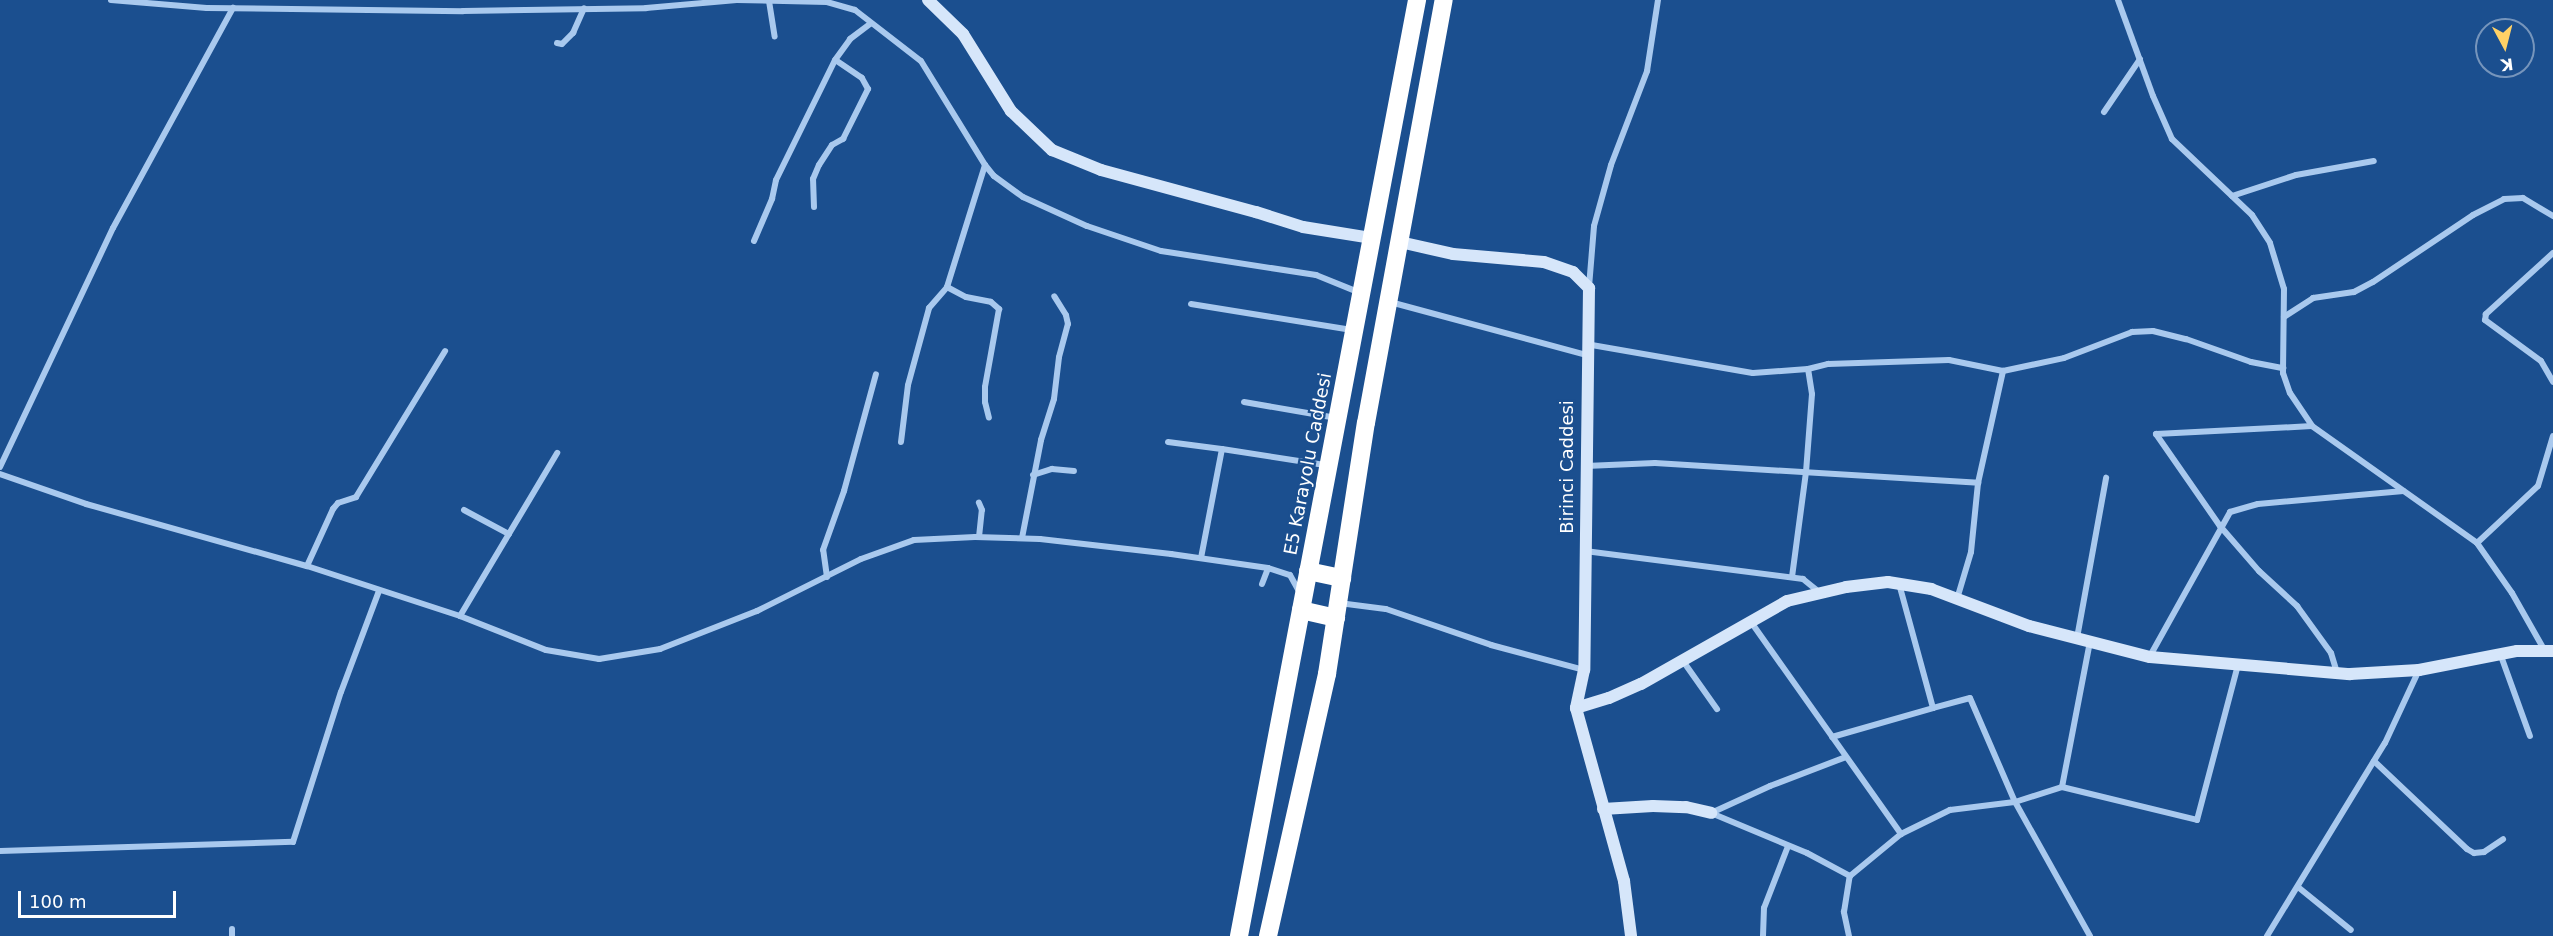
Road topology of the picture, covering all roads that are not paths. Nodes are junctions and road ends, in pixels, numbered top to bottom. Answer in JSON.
{"nodes":[{"id":1,"x":111,"y":0,"type":"edge"},
{"id":2,"x":749,"y":0,"type":"edge"},
{"id":3,"x":928,"y":0,"type":"edge"},
{"id":4,"x":1417,"y":0,"type":"edge"},
{"id":5,"x":1444,"y":0,"type":"edge"},
{"id":6,"x":1658,"y":0,"type":"edge"},
{"id":7,"x":2118,"y":0,"type":"edge"},
{"id":8,"x":769,"y":1,"type":"edge"},
{"id":9,"x":233,"y":8,"type":"junction"},
{"id":10,"x":584,"y":8,"type":"junction"},
{"id":11,"x":872,"y":23,"type":"junction"},
{"id":12,"x":775,"y":37,"type":"dead end"},
{"id":13,"x":557,"y":43,"type":"dead end"},
{"id":14,"x":2140,"y":59,"type":"junction"},
{"id":15,"x":835,"y":60,"type":"junction"},
{"id":16,"x":2104,"y":112,"type":"dead end"},
{"id":17,"x":2374,"y":161,"type":"dead end"},
{"id":18,"x":985,"y":165,"type":"junction"},
{"id":19,"x":2232,"y":196,"type":"junction"},
{"id":20,"x":814,"y":207,"type":"dead end"},
{"id":21,"x":2553,"y":216,"type":"edge"},
{"id":22,"x":1372,"y":238,"type":"junction"},
{"id":23,"x":754,"y":241,"type":"dead end"},
{"id":24,"x":1400,"y":242,"type":"junction"},
{"id":25,"x":2553,"y":253,"type":"edge"},
{"id":26,"x":947,"y":286,"type":"junction"},
{"id":27,"x":1589,"y":288,"type":"junction"},
{"id":28,"x":1361,"y":293,"type":"junction"},
{"id":29,"x":1054,"y":296,"type":"dead end"},
{"id":30,"x":1388,"y":301,"type":"junction"},
{"id":31,"x":1191,"y":304,"type":"dead end"},
{"id":32,"x":2284,"y":317,"type":"junction"},
{"id":33,"x":1356,"y":330,"type":"junction"},
{"id":34,"x":1586,"y":349,"type":"junction"},
{"id":35,"x":445,"y":351,"type":"dead end"},
{"id":36,"x":2283,"y":368,"type":"junction"},
{"id":37,"x":1808,"y":369,"type":"junction"},
{"id":38,"x":2003,"y":371,"type":"junction"},
{"id":39,"x":876,"y":374,"type":"dead end"},
{"id":40,"x":2553,"y":382,"type":"edge"},
{"id":41,"x":1244,"y":402,"type":"dead end"},
{"id":42,"x":989,"y":418,"type":"dead end"},
{"id":43,"x":1337,"y":418,"type":"junction"},
{"id":44,"x":2312,"y":426,"type":"junction"},
{"id":45,"x":2553,"y":436,"type":"edge"},
{"id":46,"x":901,"y":442,"type":"dead end"},
{"id":47,"x":1168,"y":442,"type":"dead end"},
{"id":48,"x":1222,"y":449,"type":"junction"},
{"id":49,"x":557,"y":453,"type":"dead end"},
{"id":50,"x":1329,"y":465,"type":"junction"},
{"id":51,"x":1585,"y":466,"type":"junction"},
{"id":52,"x":0,"y":467,"type":"edge"},
{"id":53,"x":1074,"y":471,"type":"dead end"},
{"id":54,"x":1806,"y":472,"type":"junction"},
{"id":55,"x":0,"y":474,"type":"edge"},
{"id":56,"x":1033,"y":475,"type":"junction"},
{"id":57,"x":2106,"y":478,"type":"dead end"},
{"id":58,"x":1978,"y":483,"type":"junction"},
{"id":59,"x":2403,"y":491,"type":"junction"},
{"id":60,"x":979,"y":503,"type":"dead end"},
{"id":61,"x":464,"y":510,"type":"dead end"},
{"id":62,"x":2220,"y":526,"type":"junction"},
{"id":63,"x":509,"y":534,"type":"junction"},
{"id":64,"x":979,"y":537,"type":"junction"},
{"id":65,"x":1022,"y":538,"type":"junction"},
{"id":66,"x":2477,"y":543,"type":"junction"},
{"id":67,"x":1585,"y":551,"type":"junction"},
{"id":68,"x":1201,"y":558,"type":"junction"},
{"id":69,"x":307,"y":566,"type":"junction"},
{"id":70,"x":1268,"y":568,"type":"junction"},
{"id":71,"x":1308,"y":571,"type":"junction"},
{"id":72,"x":826,"y":576,"type":"junction"},
{"id":73,"x":1792,"y":577,"type":"junction"},
{"id":74,"x":1342,"y":578,"type":"junction"},
{"id":75,"x":1262,"y":584,"type":"dead end"},
{"id":76,"x":1899,"y":584,"type":"junction"},
{"id":77,"x":379,"y":591,"type":"junction"},
{"id":78,"x":1820,"y":593,"type":"junction"},
{"id":79,"x":1957,"y":599,"type":"junction"},
{"id":80,"x":1302,"y":604,"type":"junction"},
{"id":81,"x":1337,"y":610,"type":"junction"},
{"id":82,"x":460,"y":616,"type":"junction"},
{"id":83,"x":1751,"y":622,"type":"junction"},
{"id":84,"x":2077,"y":639,"type":"junction"},
{"id":85,"x":2090,"y":642,"type":"junction"},
{"id":86,"x":2549,"y":651,"type":"edge"},
{"id":87,"x":2501,"y":656,"type":"junction"},
{"id":88,"x":2150,"y":657,"type":"junction"},
{"id":89,"x":1682,"y":660,"type":"junction"},
{"id":90,"x":2238,"y":664,"type":"junction"},
{"id":91,"x":1584,"y":670,"type":"junction"},
{"id":92,"x":2419,"y":670,"type":"junction"},
{"id":93,"x":2337,"y":673,"type":"junction"},
{"id":94,"x":1576,"y":708,"type":"junction"},
{"id":95,"x":1933,"y":708,"type":"junction"},
{"id":96,"x":1717,"y":709,"type":"dead end"},
{"id":97,"x":2530,"y":736,"type":"dead end"},
{"id":98,"x":1832,"y":737,"type":"junction"},
{"id":99,"x":1846,"y":757,"type":"junction"},
{"id":100,"x":2374,"y":761,"type":"junction"},
{"id":101,"x":2062,"y":787,"type":"junction"},
{"id":102,"x":2014,"y":802,"type":"junction"},
{"id":103,"x":1603,"y":809,"type":"junction"},
{"id":104,"x":1711,"y":813,"type":"junction"},
{"id":105,"x":1900,"y":834,"type":"junction"},
{"id":106,"x":2503,"y":839,"type":"dead end"},
{"id":107,"x":1788,"y":846,"type":"junction"},
{"id":108,"x":0,"y":851,"type":"edge"},
{"id":109,"x":1850,"y":876,"type":"junction"},
{"id":110,"x":2298,"y":887,"type":"junction"},
{"id":111,"x":2351,"y":930,"type":"dead end"},
{"id":112,"x":1239,"y":936,"type":"edge"},
{"id":113,"x":1268,"y":936,"type":"edge"},
{"id":114,"x":1631,"y":936,"type":"edge"},
{"id":115,"x":1763,"y":936,"type":"edge"},
{"id":116,"x":1849,"y":936,"type":"edge"},
{"id":117,"x":2090,"y":936,"type":"edge"},
{"id":118,"x":2267,"y":936,"type":"edge"}],
"edges":[{"from":1,"to":9,"type":"street"},
{"from":2,"to":8,"type":"street"},
{"from":2,"to":10,"type":"street"},
{"from":3,"to":22,"type":"street"},
{"from":4,"to":22,"type":"highway","name":"E5 Karayolu Caddesi"},
{"from":5,"to":24,"type":"highway"},
{"from":6,"to":27,"type":"street","name":"Birinci Caddesi"},
{"from":7,"to":14,"type":"street"},
{"from":8,"to":11,"type":"street"},
{"from":8,"to":12,"type":"street"},
{"from":9,"to":10,"type":"street"},
{"from":9,"to":52,"type":"street"},
{"from":10,"to":13,"type":"street"},
{"from":11,"to":15,"type":"street"},
{"from":11,"to":18,"type":"street"},
{"from":14,"to":16,"type":"street"},
{"from":14,"to":19,"type":"street"},
{"from":15,"to":20,"type":"street"},
{"from":15,"to":23,"type":"street"},
{"from":17,"to":19,"type":"street"},
{"from":18,"to":26,"type":"street"},
{"from":18,"to":28,"type":"street"},
{"from":19,"to":32,"type":"street"},
{"from":21,"to":32,"type":"street"},
{"from":22,"to":28,"type":"highway","name":"E5 Karayolu Caddesi"},
{"from":24,"to":27,"type":"street"},
{"from":24,"to":30,"type":"highway"},
{"from":25,"to":40,"type":"street"},
{"from":26,"to":42,"type":"street"},
{"from":26,"to":46,"type":"street"},
{"from":27,"to":34,"type":"street","name":"Birinci Caddesi"},
{"from":28,"to":33,"type":"highway","name":"E5 Karayolu Caddesi"},
{"from":29,"to":56,"type":"street"},
{"from":30,"to":34,"type":"street"},
{"from":30,"to":74,"type":"highway"},
{"from":31,"to":33,"type":"street"},
{"from":32,"to":36,"type":"street"},
{"from":33,"to":43,"type":"highway","name":"E5 Karayolu Caddesi"},
{"from":34,"to":37,"type":"street"},
{"from":34,"to":51,"type":"street","name":"Birinci Caddesi"},
{"from":35,"to":69,"type":"street"},
{"from":36,"to":38,"type":"street"},
{"from":36,"to":44,"type":"street"},
{"from":37,"to":38,"type":"street"},
{"from":37,"to":54,"type":"street"},
{"from":38,"to":58,"type":"street"},
{"from":39,"to":72,"type":"street"},
{"from":41,"to":43,"type":"street"},
{"from":43,"to":50,"type":"highway","name":"E5 Karayolu Caddesi"},
{"from":44,"to":59,"type":"street"},
{"from":44,"to":62,"type":"street"},
{"from":45,"to":66,"type":"street"},
{"from":47,"to":48,"type":"street"},
{"from":48,"to":50,"type":"street"},
{"from":48,"to":68,"type":"street"},
{"from":49,"to":63,"type":"street"},
{"from":50,"to":71,"type":"highway","name":"E5 Karayolu Caddesi"},
{"from":51,"to":54,"type":"street"},
{"from":51,"to":67,"type":"street","name":"Birinci Caddesi"},
{"from":53,"to":56,"type":"street"},
{"from":54,"to":58,"type":"street"},
{"from":54,"to":73,"type":"street"},
{"from":55,"to":69,"type":"street"},
{"from":56,"to":65,"type":"street"},
{"from":57,"to":84,"type":"street"},
{"from":58,"to":79,"type":"street"},
{"from":59,"to":62,"type":"street"},
{"from":59,"to":66,"type":"street"},
{"from":60,"to":64,"type":"street"},
{"from":61,"to":63,"type":"street"},
{"from":62,"to":88,"type":"street"},
{"from":62,"to":93,"type":"street"},
{"from":63,"to":82,"type":"street"},
{"from":64,"to":65,"type":"street"},
{"from":64,"to":72,"type":"street"},
{"from":65,"to":68,"type":"street"},
{"from":66,"to":86,"type":"street"},
{"from":67,"to":73,"type":"street"},
{"from":67,"to":91,"type":"street","name":"Birinci Caddesi"},
{"from":68,"to":70,"type":"street"},
{"from":69,"to":77,"type":"street"},
{"from":70,"to":75,"type":"street"},
{"from":70,"to":80,"type":"street"},
{"from":71,"to":74,"type":"highway"},
{"from":71,"to":80,"type":"highway","name":"E5 Karayolu Caddesi"},
{"from":72,"to":82,"type":"street"},
{"from":73,"to":78,"type":"street"},
{"from":74,"to":81,"type":"highway"},
{"from":76,"to":78,"type":"street"},
{"from":76,"to":79,"type":"street"},
{"from":76,"to":95,"type":"street"},
{"from":77,"to":82,"type":"street"},
{"from":77,"to":108,"type":"street"},
{"from":78,"to":83,"type":"street"},
{"from":79,"to":84,"type":"street"},
{"from":80,"to":81,"type":"highway"},
{"from":80,"to":112,"type":"highway","name":"E5 Karayolu Caddesi"},
{"from":81,"to":91,"type":"street"},
{"from":81,"to":113,"type":"highway"},
{"from":83,"to":89,"type":"street"},
{"from":83,"to":98,"type":"street"},
{"from":84,"to":85,"type":"street"},
{"from":85,"to":88,"type":"street"},
{"from":85,"to":101,"type":"street"},
{"from":86,"to":87,"type":"street"},
{"from":87,"to":92,"type":"street"},
{"from":87,"to":97,"type":"street"},
{"from":88,"to":90,"type":"street"},
{"from":89,"to":94,"type":"street"},
{"from":89,"to":96,"type":"street"},
{"from":90,"to":93,"type":"street"},
{"from":90,"to":101,"type":"street"},
{"from":91,"to":94,"type":"street","name":"Birinci Caddesi"},
{"from":92,"to":93,"type":"street"},
{"from":92,"to":100,"type":"street"},
{"from":94,"to":103,"type":"street","name":"Birinci Caddesi"},
{"from":95,"to":98,"type":"street"},
{"from":95,"to":102,"type":"street"},
{"from":98,"to":99,"type":"street"},
{"from":99,"to":104,"type":"street"},
{"from":99,"to":105,"type":"street"},
{"from":100,"to":106,"type":"street"},
{"from":100,"to":110,"type":"street"},
{"from":101,"to":102,"type":"street"},
{"from":102,"to":105,"type":"street"},
{"from":102,"to":117,"type":"street"},
{"from":103,"to":104,"type":"street"},
{"from":103,"to":114,"type":"street","name":"Birinci Caddesi"},
{"from":104,"to":107,"type":"street"},
{"from":105,"to":109,"type":"street"},
{"from":107,"to":109,"type":"street"},
{"from":107,"to":115,"type":"street"},
{"from":109,"to":116,"type":"street"},
{"from":110,"to":111,"type":"street"},
{"from":110,"to":118,"type":"street"}]}
